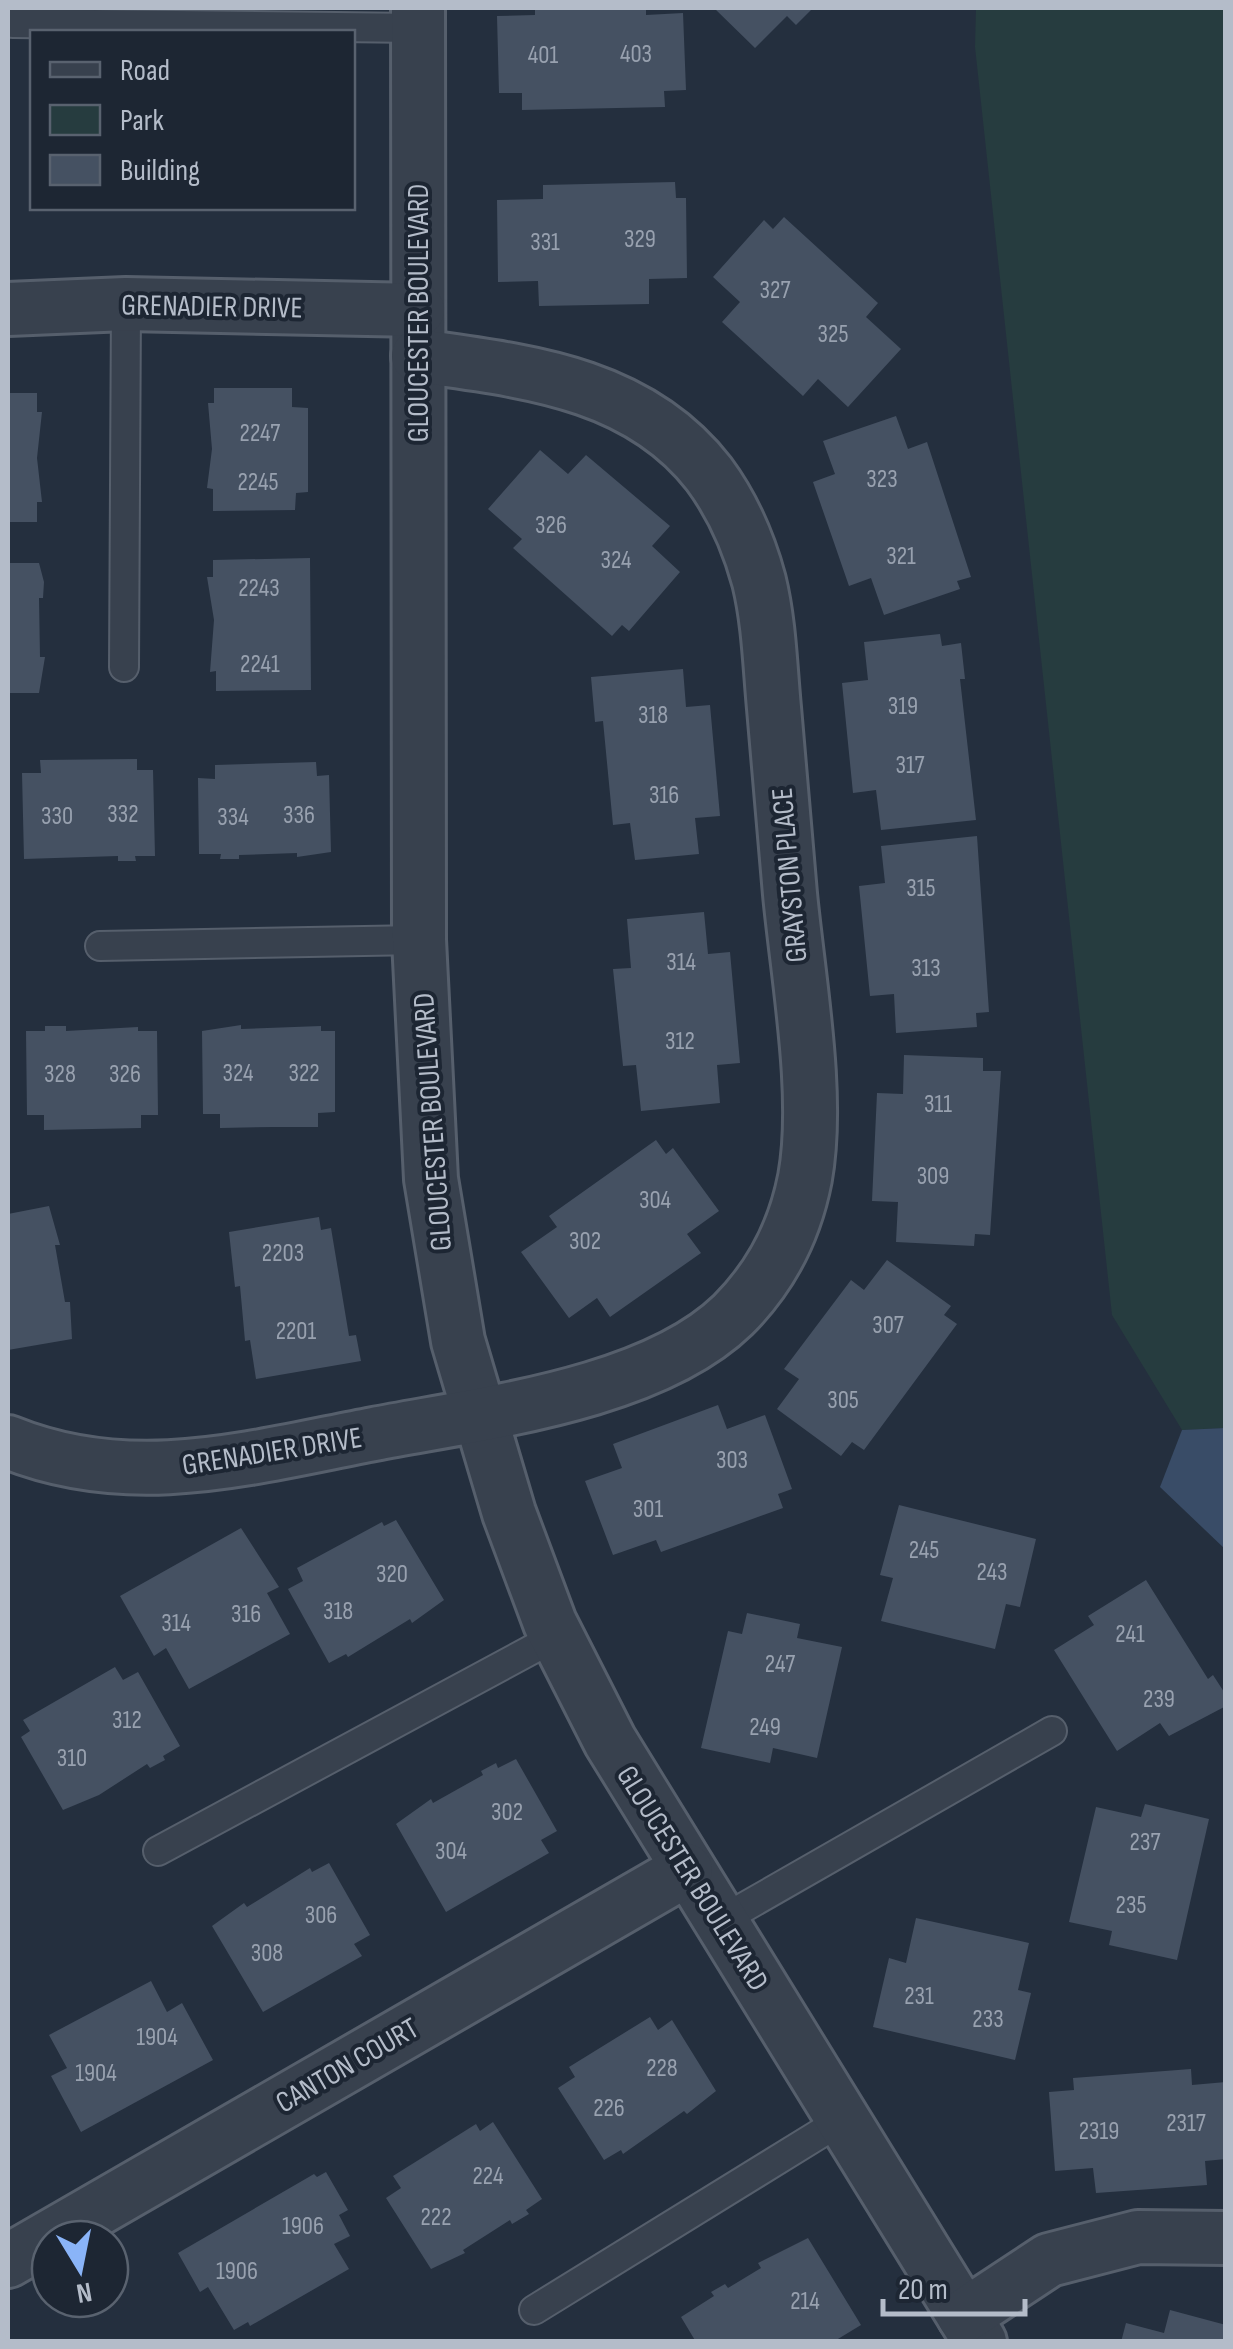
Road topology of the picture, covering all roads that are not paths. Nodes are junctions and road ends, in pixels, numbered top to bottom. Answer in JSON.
{"nodes":[{"id":1,"x":418,"y":18,"type":"edge"},
{"id":2,"x":13,"y":24,"type":"dead end"},
{"id":3,"x":126,"y":304,"type":"junction"},
{"id":4,"x":8,"y":308,"type":"edge"},
{"id":5,"x":418,"y":333,"type":"junction"},
{"id":6,"x":124,"y":668,"type":"dead end"},
{"id":7,"x":419,"y":940,"type":"junction"},
{"id":8,"x":100,"y":946,"type":"dead end"},
{"id":9,"x":478,"y":1414,"type":"junction"},
{"id":10,"x":8,"y":1442,"type":"edge"},
{"id":11,"x":557,"y":1636,"type":"junction"},
{"id":12,"x":1052,"y":1731,"type":"dead end"},
{"id":13,"x":158,"y":1851,"type":"dead end"},
{"id":14,"x":686,"y":1870,"type":"junction"},
{"id":15,"x":720,"y":1922,"type":"junction"},
{"id":16,"x":842,"y":2120,"type":"junction"},
{"id":17,"x":1226,"y":2238,"type":"edge"},
{"id":18,"x":8,"y":2261,"type":"edge"},
{"id":19,"x":534,"y":2310,"type":"dead end"},
{"id":20,"x":972,"y":2329,"type":"edge"}],
"edges":[{"from":1,"to":2,"type":"lane"},
{"from":1,"to":5,"type":"street","name":"GLOUCESTER BOULEVARD"},
{"from":3,"to":4,"type":"street","name":"GRENADIER DRIVE"},
{"from":3,"to":5,"type":"street","name":"GRENADIER DRIVE"},
{"from":3,"to":6,"type":"lane"},
{"from":5,"to":7,"type":"street","name":"GLOUCESTER BOULEVARD"},
{"from":5,"to":9,"type":"street","name":"GRAYSTON PLACE"},
{"from":7,"to":8,"type":"lane"},
{"from":7,"to":9,"type":"street","name":"GLOUCESTER BOULEVARD"},
{"from":9,"to":10,"type":"street","name":"GRENADIER DRIVE"},
{"from":9,"to":11,"type":"street","name":"GLOUCESTER BOULEVARD"},
{"from":11,"to":13,"type":"lane"},
{"from":11,"to":14,"type":"street","name":"GLOUCESTER BOULEVARD"},
{"from":12,"to":15,"type":"lane"},
{"from":14,"to":15,"type":"street","name":"GLOUCESTER BOULEVARD"},
{"from":14,"to":18,"type":"street","name":"CANTON COURT"},
{"from":15,"to":16,"type":"street","name":"GLOUCESTER BOULEVARD"},
{"from":16,"to":19,"type":"lane"},
{"from":16,"to":20,"type":"street","name":"GLOUCESTER BOULEVARD"},
{"from":17,"to":20,"type":"street"}]}
